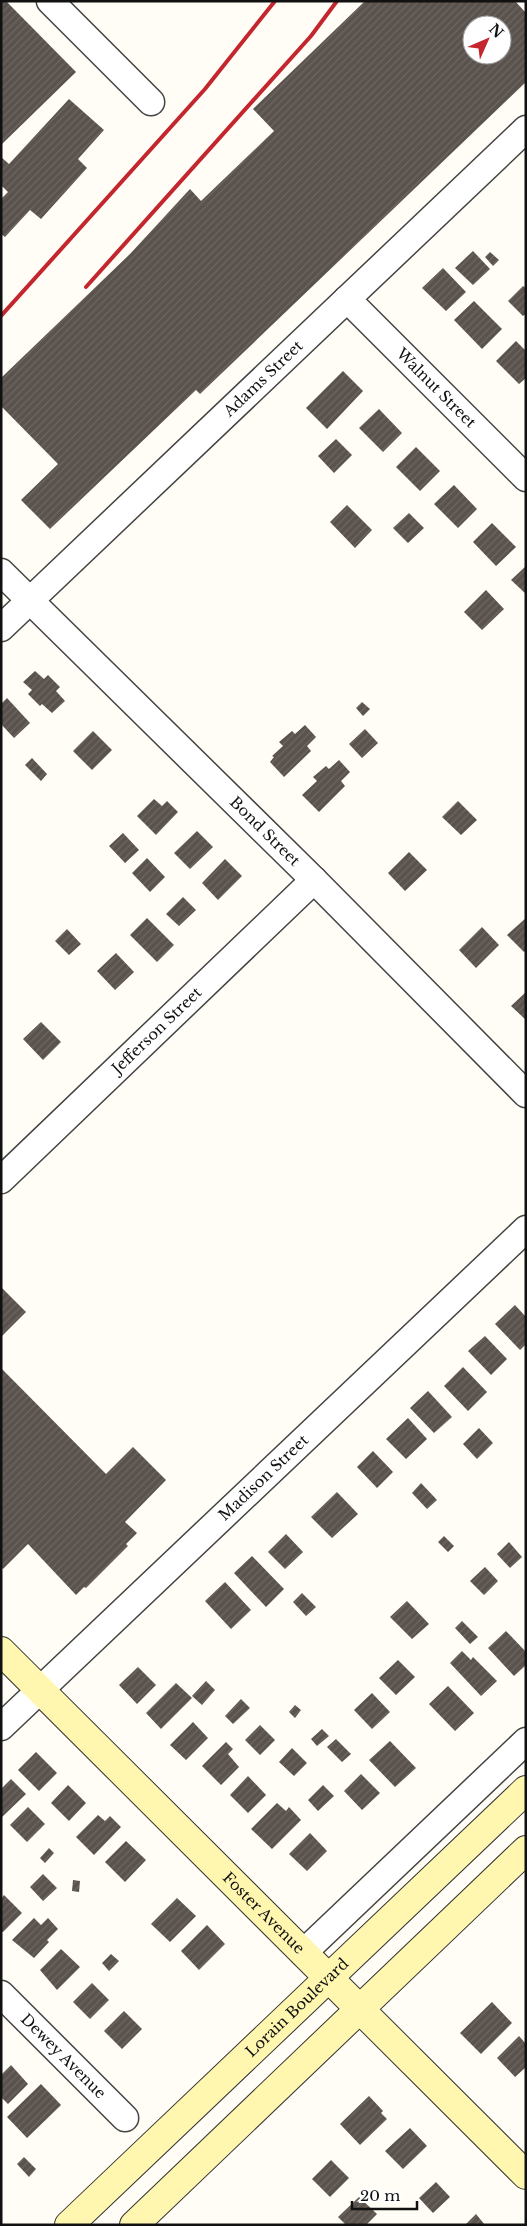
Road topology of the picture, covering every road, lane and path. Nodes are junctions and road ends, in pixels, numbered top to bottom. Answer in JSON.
{"nodes":[{"id":1,"x":50,"y":1,"type":"edge"},
{"id":2,"x":150,"y":102,"type":"dead end"},
{"id":3,"x":526,"y":129,"type":"edge"},
{"id":4,"x":346,"y":299,"type":"junction"},
{"id":5,"x":526,"y":478,"type":"edge"},
{"id":6,"x":1,"y":572,"type":"edge"},
{"id":7,"x":30,"y":600,"type":"junction"},
{"id":8,"x":1,"y":628,"type":"edge"},
{"id":9,"x":314,"y":880,"type":"junction"},
{"id":10,"x":526,"y":1094,"type":"edge"},
{"id":11,"x":1,"y":1180,"type":"edge"},
{"id":12,"x":526,"y":1229,"type":"edge"},
{"id":13,"x":1,"y":1651,"type":"edge"},
{"id":14,"x":40,"y":1690,"type":"junction"},
{"id":15,"x":1,"y":1727,"type":"edge"},
{"id":16,"x":526,"y":1741,"type":"edge"},
{"id":17,"x":526,"y":1790,"type":"edge"},
{"id":18,"x":526,"y":1850,"type":"edge"},
{"id":19,"x":304,"y":1953,"type":"junction"},
{"id":20,"x":327,"y":1977,"type":"junction"},
{"id":21,"x":1,"y":1994,"type":"edge"},
{"id":22,"x":359,"y":2009,"type":"junction"},
{"id":23,"x":125,"y":2118,"type":"dead end"},
{"id":24,"x":526,"y":2175,"type":"edge"},
{"id":25,"x":69,"y":2225,"type":"edge"},
{"id":26,"x":134,"y":2225,"type":"edge"}],
"edges":[{"from":1,"to":2,"type":"street"},
{"from":3,"to":4,"type":"street","name":"Adams Street"},
{"from":4,"to":5,"type":"street","name":"Walnut Street"},
{"from":4,"to":7,"type":"street","name":"Adams Street"},
{"from":6,"to":7,"type":"street","name":"Bond Street"},
{"from":7,"to":8,"type":"street","name":"Adams Street"},
{"from":7,"to":9,"type":"street","name":"Bond Street"},
{"from":9,"to":10,"type":"street","name":"Bond Street"},
{"from":9,"to":11,"type":"street","name":"Jefferson Street"},
{"from":12,"to":14,"type":"street","name":"Madison Street"},
{"from":13,"to":14,"type":"main road","name":"Foster Avenue"},
{"from":14,"to":15,"type":"street","name":"Madison Street"},
{"from":14,"to":19,"type":"main road","name":"Foster Avenue"},
{"from":16,"to":19,"type":"street"},
{"from":17,"to":20,"type":"main road","name":"Lorain Boulevard"},
{"from":18,"to":22,"type":"main road"},
{"from":19,"to":20,"type":"main road","name":"Foster Avenue"},
{"from":20,"to":22,"type":"main road","name":"Foster Avenue"},
{"from":20,"to":25,"type":"main road","name":"Lorain Boulevard"},
{"from":21,"to":23,"type":"street","name":"Dewey Avenue"},
{"from":22,"to":24,"type":"main road","name":"Foster Avenue"},
{"from":22,"to":26,"type":"main road"}]}
